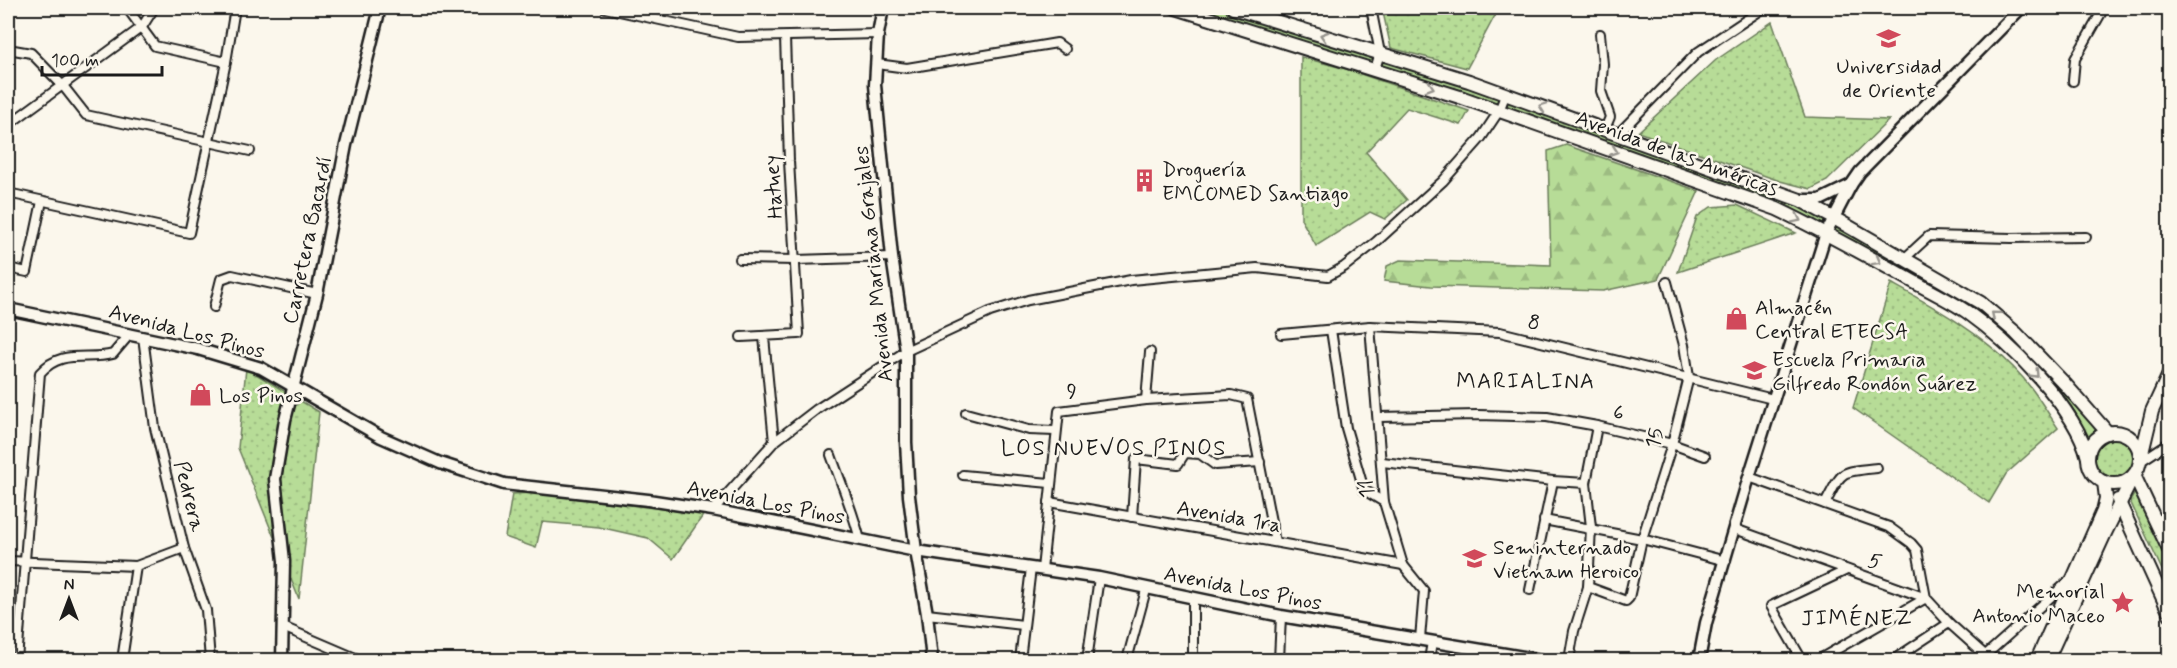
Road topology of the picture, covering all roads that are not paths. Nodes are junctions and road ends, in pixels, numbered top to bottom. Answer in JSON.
{"nodes":[{"id":1,"x":127,"y":8,"type":"edge"},
{"id":2,"x":154,"y":8,"type":"edge"},
{"id":3,"x":235,"y":8,"type":"edge"},
{"id":4,"x":380,"y":8,"type":"edge"},
{"id":5,"x":605,"y":8,"type":"edge"},
{"id":6,"x":883,"y":8,"type":"edge"},
{"id":7,"x":1176,"y":8,"type":"edge"},
{"id":8,"x":1233,"y":8,"type":"edge"},
{"id":9,"x":1371,"y":8,"type":"edge"},
{"id":10,"x":1764,"y":8,"type":"edge"},
{"id":11,"x":2021,"y":8,"type":"edge"},
{"id":12,"x":2104,"y":8,"type":"edge"},
{"id":13,"x":142,"y":27,"type":"junction"},
{"id":14,"x":878,"y":34,"type":"junction"},
{"id":15,"x":1600,"y":34,"type":"dead end"},
{"id":16,"x":785,"y":37,"type":"junction"},
{"id":17,"x":8,"y":49,"type":"edge"},
{"id":18,"x":1065,"y":50,"type":"dead end"},
{"id":19,"x":1380,"y":53,"type":"junction"},
{"id":20,"x":226,"y":62,"type":"junction"},
{"id":21,"x":877,"y":64,"type":"junction"},
{"id":22,"x":1375,"y":69,"type":"junction"},
{"id":23,"x":2073,"y":81,"type":"dead end"},
{"id":24,"x":61,"y":85,"type":"junction"},
{"id":25,"x":1506,"y":93,"type":"junction"},
{"id":26,"x":1499,"y":111,"type":"junction"},
{"id":27,"x":8,"y":125,"type":"edge"},
{"id":28,"x":1605,"y":129,"type":"junction"},
{"id":29,"x":1618,"y":134,"type":"junction"},
{"id":30,"x":209,"y":141,"type":"junction"},
{"id":31,"x":250,"y":151,"type":"dead end"},
{"id":32,"x":1851,"y":185,"type":"junction"},
{"id":33,"x":8,"y":193,"type":"edge"},
{"id":34,"x":1800,"y":200,"type":"junction"},
{"id":35,"x":42,"y":201,"type":"junction"},
{"id":36,"x":1833,"y":217,"type":"junction"},
{"id":37,"x":1826,"y":233,"type":"junction"},
{"id":38,"x":2086,"y":237,"type":"dead end"},
{"id":39,"x":892,"y":257,"type":"junction"},
{"id":40,"x":740,"y":259,"type":"dead end"},
{"id":41,"x":1904,"y":259,"type":"junction"},
{"id":42,"x":796,"y":260,"type":"junction"},
{"id":43,"x":8,"y":268,"type":"edge"},
{"id":44,"x":1667,"y":282,"type":"dead end"},
{"id":45,"x":317,"y":294,"type":"junction"},
{"id":46,"x":214,"y":307,"type":"dead end"},
{"id":47,"x":8,"y":309,"type":"edge"},
{"id":48,"x":1370,"y":326,"type":"junction"},
{"id":49,"x":1331,"y":330,"type":"junction"},
{"id":50,"x":130,"y":334,"type":"junction"},
{"id":51,"x":1281,"y":334,"type":"dead end"},
{"id":52,"x":142,"y":337,"type":"junction"},
{"id":53,"x":741,"y":337,"type":"dead end"},
{"id":54,"x":764,"y":337,"type":"junction"},
{"id":55,"x":906,"y":351,"type":"junction"},
{"id":56,"x":1150,"y":352,"type":"dead end"},
{"id":57,"x":2169,"y":372,"type":"edge"},
{"id":58,"x":1689,"y":377,"type":"junction"},
{"id":59,"x":295,"y":386,"type":"junction"},
{"id":60,"x":1773,"y":399,"type":"junction"},
{"id":61,"x":1146,"y":400,"type":"junction"},
{"id":62,"x":2152,"y":411,"type":"junction"},
{"id":63,"x":966,"y":413,"type":"dead end"},
{"id":64,"x":1379,"y":417,"type":"junction"},
{"id":65,"x":1597,"y":426,"type":"junction"},
{"id":66,"x":1055,"y":431,"type":"junction"},
{"id":67,"x":2114,"y":433,"type":"junction"},
{"id":68,"x":774,"y":442,"type":"junction"},
{"id":69,"x":2169,"y":442,"type":"edge"},
{"id":70,"x":1672,"y":444,"type":"junction"},
{"id":71,"x":831,"y":455,"type":"dead end"},
{"id":72,"x":1705,"y":456,"type":"dead end"},
{"id":73,"x":2088,"y":458,"type":"junction"},
{"id":74,"x":2140,"y":461,"type":"junction"},
{"id":75,"x":1260,"y":462,"type":"junction"},
{"id":76,"x":1382,"y":462,"type":"junction"},
{"id":77,"x":1877,"y":468,"type":"dead end"},
{"id":78,"x":963,"y":475,"type":"dead end"},
{"id":79,"x":2134,"y":475,"type":"junction"},
{"id":80,"x":1749,"y":477,"type":"junction"},
{"id":81,"x":1552,"y":482,"type":"junction"},
{"id":82,"x":2104,"y":482,"type":"junction"},
{"id":83,"x":1050,"y":483,"type":"junction"},
{"id":84,"x":1586,"y":483,"type":"junction"},
{"id":85,"x":1049,"y":502,"type":"junction"},
{"id":86,"x":1384,"y":502,"type":"junction"},
{"id":87,"x":2120,"y":503,"type":"junction"},
{"id":88,"x":1825,"y":504,"type":"junction"},
{"id":89,"x":713,"y":510,"type":"junction"},
{"id":90,"x":1132,"y":517,"type":"junction"},
{"id":91,"x":1545,"y":520,"type":"junction"},
{"id":92,"x":1591,"y":527,"type":"junction"},
{"id":93,"x":2130,"y":527,"type":"junction"},
{"id":94,"x":1735,"y":529,"type":"junction"},
{"id":95,"x":2106,"y":531,"type":"junction"},
{"id":96,"x":1642,"y":539,"type":"junction"},
{"id":97,"x":860,"y":540,"type":"junction"},
{"id":98,"x":1275,"y":542,"type":"junction"},
{"id":99,"x":184,"y":548,"type":"junction"},
{"id":100,"x":915,"y":551,"type":"junction"},
{"id":101,"x":2169,"y":552,"type":"edge"},
{"id":102,"x":8,"y":561,"type":"edge"},
{"id":103,"x":1726,"y":561,"type":"junction"},
{"id":104,"x":23,"y":562,"type":"junction"},
{"id":105,"x":1403,"y":565,"type":"junction"},
{"id":106,"x":136,"y":566,"type":"junction"},
{"id":107,"x":1037,"y":569,"type":"junction"},
{"id":108,"x":1847,"y":570,"type":"junction"},
{"id":109,"x":2076,"y":575,"type":"junction"},
{"id":110,"x":1099,"y":578,"type":"junction"},
{"id":111,"x":1588,"y":587,"type":"junction"},
{"id":112,"x":1146,"y":590,"type":"junction"},
{"id":113,"x":1530,"y":590,"type":"dead end"},
{"id":114,"x":1926,"y":598,"type":"junction"},
{"id":115,"x":1193,"y":599,"type":"junction"},
{"id":116,"x":927,"y":614,"type":"junction"},
{"id":117,"x":2169,"y":614,"type":"edge"},
{"id":118,"x":1281,"y":616,"type":"junction"},
{"id":119,"x":1949,"y":623,"type":"junction"},
{"id":120,"x":1023,"y":626,"type":"junction"},
{"id":121,"x":283,"y":627,"type":"junction"},
{"id":122,"x":8,"y":630,"type":"edge"},
{"id":123,"x":18,"y":631,"type":"junction"},
{"id":124,"x":1420,"y":639,"type":"junction"},
{"id":125,"x":1432,"y":642,"type":"junction"},
{"id":126,"x":1983,"y":658,"type":"edge"},
{"id":127,"x":17,"y":660,"type":"edge"},
{"id":128,"x":122,"y":660,"type":"edge"},
{"id":129,"x":210,"y":660,"type":"edge"},
{"id":130,"x":282,"y":660,"type":"edge"},
{"id":131,"x":360,"y":660,"type":"edge"},
{"id":132,"x":932,"y":660,"type":"edge"},
{"id":133,"x":1020,"y":660,"type":"edge"},
{"id":134,"x":1087,"y":660,"type":"edge"},
{"id":135,"x":1127,"y":660,"type":"edge"},
{"id":136,"x":1193,"y":660,"type":"edge"},
{"id":137,"x":1279,"y":660,"type":"edge"},
{"id":138,"x":1429,"y":660,"type":"edge"},
{"id":139,"x":1541,"y":660,"type":"edge"},
{"id":140,"x":1569,"y":660,"type":"edge"},
{"id":141,"x":1699,"y":660,"type":"edge"},
{"id":142,"x":1802,"y":660,"type":"edge"},
{"id":143,"x":1818,"y":660,"type":"edge"},
{"id":144,"x":1893,"y":660,"type":"edge"},
{"id":145,"x":2037,"y":660,"type":"edge"},
{"id":146,"x":2047,"y":660,"type":"edge"}],
"edges":[{"from":1,"to":13,"type":"street"},
{"from":2,"to":13,"type":"street"},
{"from":3,"to":20,"type":"street"},
{"from":4,"to":45,"type":"street","name":"Carretera Bacardí"},
{"from":5,"to":16,"type":"street"},
{"from":6,"to":14,"type":"street","name":"Avenida Mariana Grajales"},
{"from":7,"to":22,"type":"main road","name":"Avenida de las Américas"},
{"from":19,"to":8,"type":"main road","name":"Avenida de las Américas","one_way":true},
{"from":9,"to":19,"type":"street"},
{"from":10,"to":29,"type":"street"},
{"from":11,"to":32,"type":"street"},
{"from":12,"to":23,"type":"street"},
{"from":13,"to":20,"type":"street"},
{"from":13,"to":24,"type":"street"},
{"from":14,"to":16,"type":"street"},
{"from":14,"to":21,"type":"street","name":"Avenida Mariana Grajales"},
{"from":15,"to":28,"type":"street"},
{"from":16,"to":42,"type":"street","name":"Hatuey"},
{"from":17,"to":24,"type":"street"},
{"from":18,"to":21,"type":"street"},
{"from":19,"to":22,"type":"street"},
{"from":19,"to":25,"type":"main road","name":"Avenida de las Américas"},
{"from":20,"to":30,"type":"street"},
{"from":21,"to":39,"type":"street","name":"Avenida Mariana Grajales"},
{"from":22,"to":26,"type":"main road","name":"Avenida de las Américas","one_way":true},
{"from":24,"to":27,"type":"street"},
{"from":24,"to":30,"type":"street"},
{"from":25,"to":26,"type":"street"},
{"from":28,"to":25,"type":"main road","name":"Avenida de las Américas","one_way":true},
{"from":26,"to":37,"type":"main road","name":"Avenida de las Américas","one_way":true},
{"from":26,"to":55,"type":"street"},
{"from":28,"to":29,"type":"main road","name":"Avenida de las Américas"},
{"from":29,"to":34,"type":"main road","name":"Avenida de las Américas"},
{"from":30,"to":31,"type":"street"},
{"from":30,"to":35,"type":"street"},
{"from":32,"to":34,"type":"street"},
{"from":32,"to":36,"type":"street"},
{"from":33,"to":35,"type":"street"},
{"from":34,"to":36,"type":"main road","name":"Avenida de las Américas"},
{"from":35,"to":43,"type":"street"},
{"from":36,"to":37,"type":"street"},
{"from":36,"to":41,"type":"main road","name":"Avenida de las Américas"},
{"from":37,"to":60,"type":"street"},
{"from":37,"to":73,"type":"main road","name":"Avenida de las Américas","one_way":true},
{"from":38,"to":41,"type":"street"},
{"from":39,"to":42,"type":"street"},
{"from":39,"to":55,"type":"street","name":"Avenida Mariana Grajales"},
{"from":40,"to":42,"type":"street"},
{"from":67,"to":41,"type":"main road","name":"Avenida de las Américas","one_way":true},
{"from":42,"to":54,"type":"street","name":"Hatuey"},
{"from":44,"to":58,"type":"street","name":"15"},
{"from":45,"to":46,"type":"street"},
{"from":45,"to":59,"type":"street","name":"Carretera Bacardí"},
{"from":47,"to":50,"type":"street","name":"Avenida Los Pinos"},
{"from":48,"to":49,"type":"street","name":"8"},
{"from":48,"to":58,"type":"street","name":"8"},
{"from":48,"to":64,"type":"street","name":"11"},
{"from":49,"to":51,"type":"street","name":"8"},
{"from":49,"to":86,"type":"street"},
{"from":50,"to":52,"type":"street","name":"Avenida Los Pinos"},
{"from":50,"to":104,"type":"street"},
{"from":52,"to":59,"type":"street","name":"Avenida Los Pinos"},
{"from":52,"to":99,"type":"street","name":"Pedrera"},
{"from":53,"to":54,"type":"street"},
{"from":54,"to":68,"type":"street"},
{"from":55,"to":68,"type":"street"},
{"from":55,"to":100,"type":"street","name":"Avenida Mariana Grajales"},
{"from":56,"to":61,"type":"street"},
{"from":57,"to":62,"type":"main road"},
{"from":58,"to":60,"type":"street","name":"8"},
{"from":58,"to":70,"type":"street","name":"15"},
{"from":59,"to":89,"type":"street","name":"Avenida Los Pinos"},
{"from":59,"to":121,"type":"street","name":"Carretera Bacardí"},
{"from":60,"to":80,"type":"street"},
{"from":61,"to":66,"type":"street","name":"9"},
{"from":61,"to":75,"type":"street","name":"9"},
{"from":62,"to":67,"type":"main road"},
{"from":62,"to":74,"type":"main road"},
{"from":63,"to":66,"type":"street"},
{"from":64,"to":65,"type":"street","name":"6"},
{"from":64,"to":76,"type":"street","name":"11"},
{"from":65,"to":70,"type":"street","name":"6"},
{"from":65,"to":84,"type":"street"},
{"from":66,"to":83,"type":"street","name":"9"},
{"from":67,"to":73,"type":"main road"},
{"from":67,"to":74,"type":"main road"},
{"from":68,"to":89,"type":"street"},
{"from":69,"to":74,"type":"street"},
{"from":70,"to":72,"type":"street","name":"6"},
{"from":70,"to":96,"type":"street","name":"15"},
{"from":71,"to":97,"type":"street"},
{"from":73,"to":82,"type":"main road"},
{"from":74,"to":79,"type":"main road"},
{"from":75,"to":90,"type":"street"},
{"from":75,"to":98,"type":"street"},
{"from":76,"to":81,"type":"street"},
{"from":76,"to":86,"type":"street","name":"11"},
{"from":77,"to":88,"type":"street"},
{"from":78,"to":83,"type":"street"},
{"from":79,"to":82,"type":"main road"},
{"from":79,"to":87,"type":"main road"},
{"from":79,"to":101,"type":"main road"},
{"from":80,"to":88,"type":"street"},
{"from":80,"to":94,"type":"street"},
{"from":81,"to":84,"type":"street"},
{"from":81,"to":91,"type":"street"},
{"from":82,"to":87,"type":"main road"},
{"from":82,"to":109,"type":"main road"},
{"from":83,"to":85,"type":"street","name":"9"},
{"from":84,"to":92,"type":"street"},
{"from":85,"to":90,"type":"street","name":"Avenida 1ra"},
{"from":85,"to":107,"type":"street","name":"9"},
{"from":86,"to":105,"type":"street","name":"11"},
{"from":87,"to":93,"type":"main road"},
{"from":87,"to":95,"type":"main road"},
{"from":88,"to":114,"type":"street"},
{"from":89,"to":97,"type":"street","name":"Avenida Los Pinos"},
{"from":90,"to":98,"type":"street","name":"Avenida 1ra"},
{"from":91,"to":92,"type":"street"},
{"from":91,"to":113,"type":"street"},
{"from":92,"to":96,"type":"street"},
{"from":92,"to":111,"type":"street"},
{"from":93,"to":95,"type":"main road"},
{"from":93,"to":117,"type":"main road"},
{"from":94,"to":103,"type":"street"},
{"from":94,"to":108,"type":"street","name":"5"},
{"from":95,"to":146,"type":"main road"},
{"from":96,"to":103,"type":"street"},
{"from":96,"to":111,"type":"street","name":"15"},
{"from":97,"to":100,"type":"street","name":"Avenida Los Pinos"},
{"from":98,"to":105,"type":"street","name":"Avenida 1ra"},
{"from":99,"to":106,"type":"street"},
{"from":99,"to":129,"type":"street","name":"Pedrera"},
{"from":100,"to":107,"type":"street","name":"Avenida Los Pinos"},
{"from":100,"to":116,"type":"street","name":"Avenida Mariana Grajales"},
{"from":102,"to":104,"type":"street"},
{"from":103,"to":141,"type":"street"},
{"from":104,"to":106,"type":"street"},
{"from":104,"to":123,"type":"street"},
{"from":105,"to":124,"type":"street","name":"11"},
{"from":106,"to":128,"type":"street"},
{"from":107,"to":110,"type":"street","name":"Avenida Los Pinos"},
{"from":107,"to":120,"type":"street","name":"9"},
{"from":108,"to":114,"type":"street","name":"5"},
{"from":108,"to":142,"type":"street"},
{"from":109,"to":126,"type":"street"},
{"from":109,"to":145,"type":"main road"},
{"from":110,"to":112,"type":"street","name":"Avenida Los Pinos"},
{"from":110,"to":134,"type":"street"},
{"from":111,"to":140,"type":"street"},
{"from":112,"to":115,"type":"street","name":"Avenida Los Pinos"},
{"from":112,"to":135,"type":"street"},
{"from":114,"to":119,"type":"street","name":"5"},
{"from":114,"to":143,"type":"street"},
{"from":115,"to":118,"type":"street","name":"Avenida Los Pinos"},
{"from":115,"to":136,"type":"street"},
{"from":116,"to":120,"type":"street"},
{"from":116,"to":132,"type":"street","name":"Avenida Mariana Grajales"},
{"from":118,"to":124,"type":"street","name":"Avenida Los Pinos"},
{"from":118,"to":137,"type":"street"},
{"from":119,"to":126,"type":"street","name":"5"},
{"from":119,"to":144,"type":"street"},
{"from":120,"to":133,"type":"street","name":"9"},
{"from":121,"to":130,"type":"street","name":"Carretera Bacardí"},
{"from":121,"to":131,"type":"street"},
{"from":122,"to":123,"type":"street"},
{"from":123,"to":127,"type":"street"},
{"from":124,"to":125,"type":"street","name":"Avenida Los Pinos"},
{"from":125,"to":138,"type":"street"},
{"from":125,"to":139,"type":"street","name":"Avenida Los Pinos"}]}
